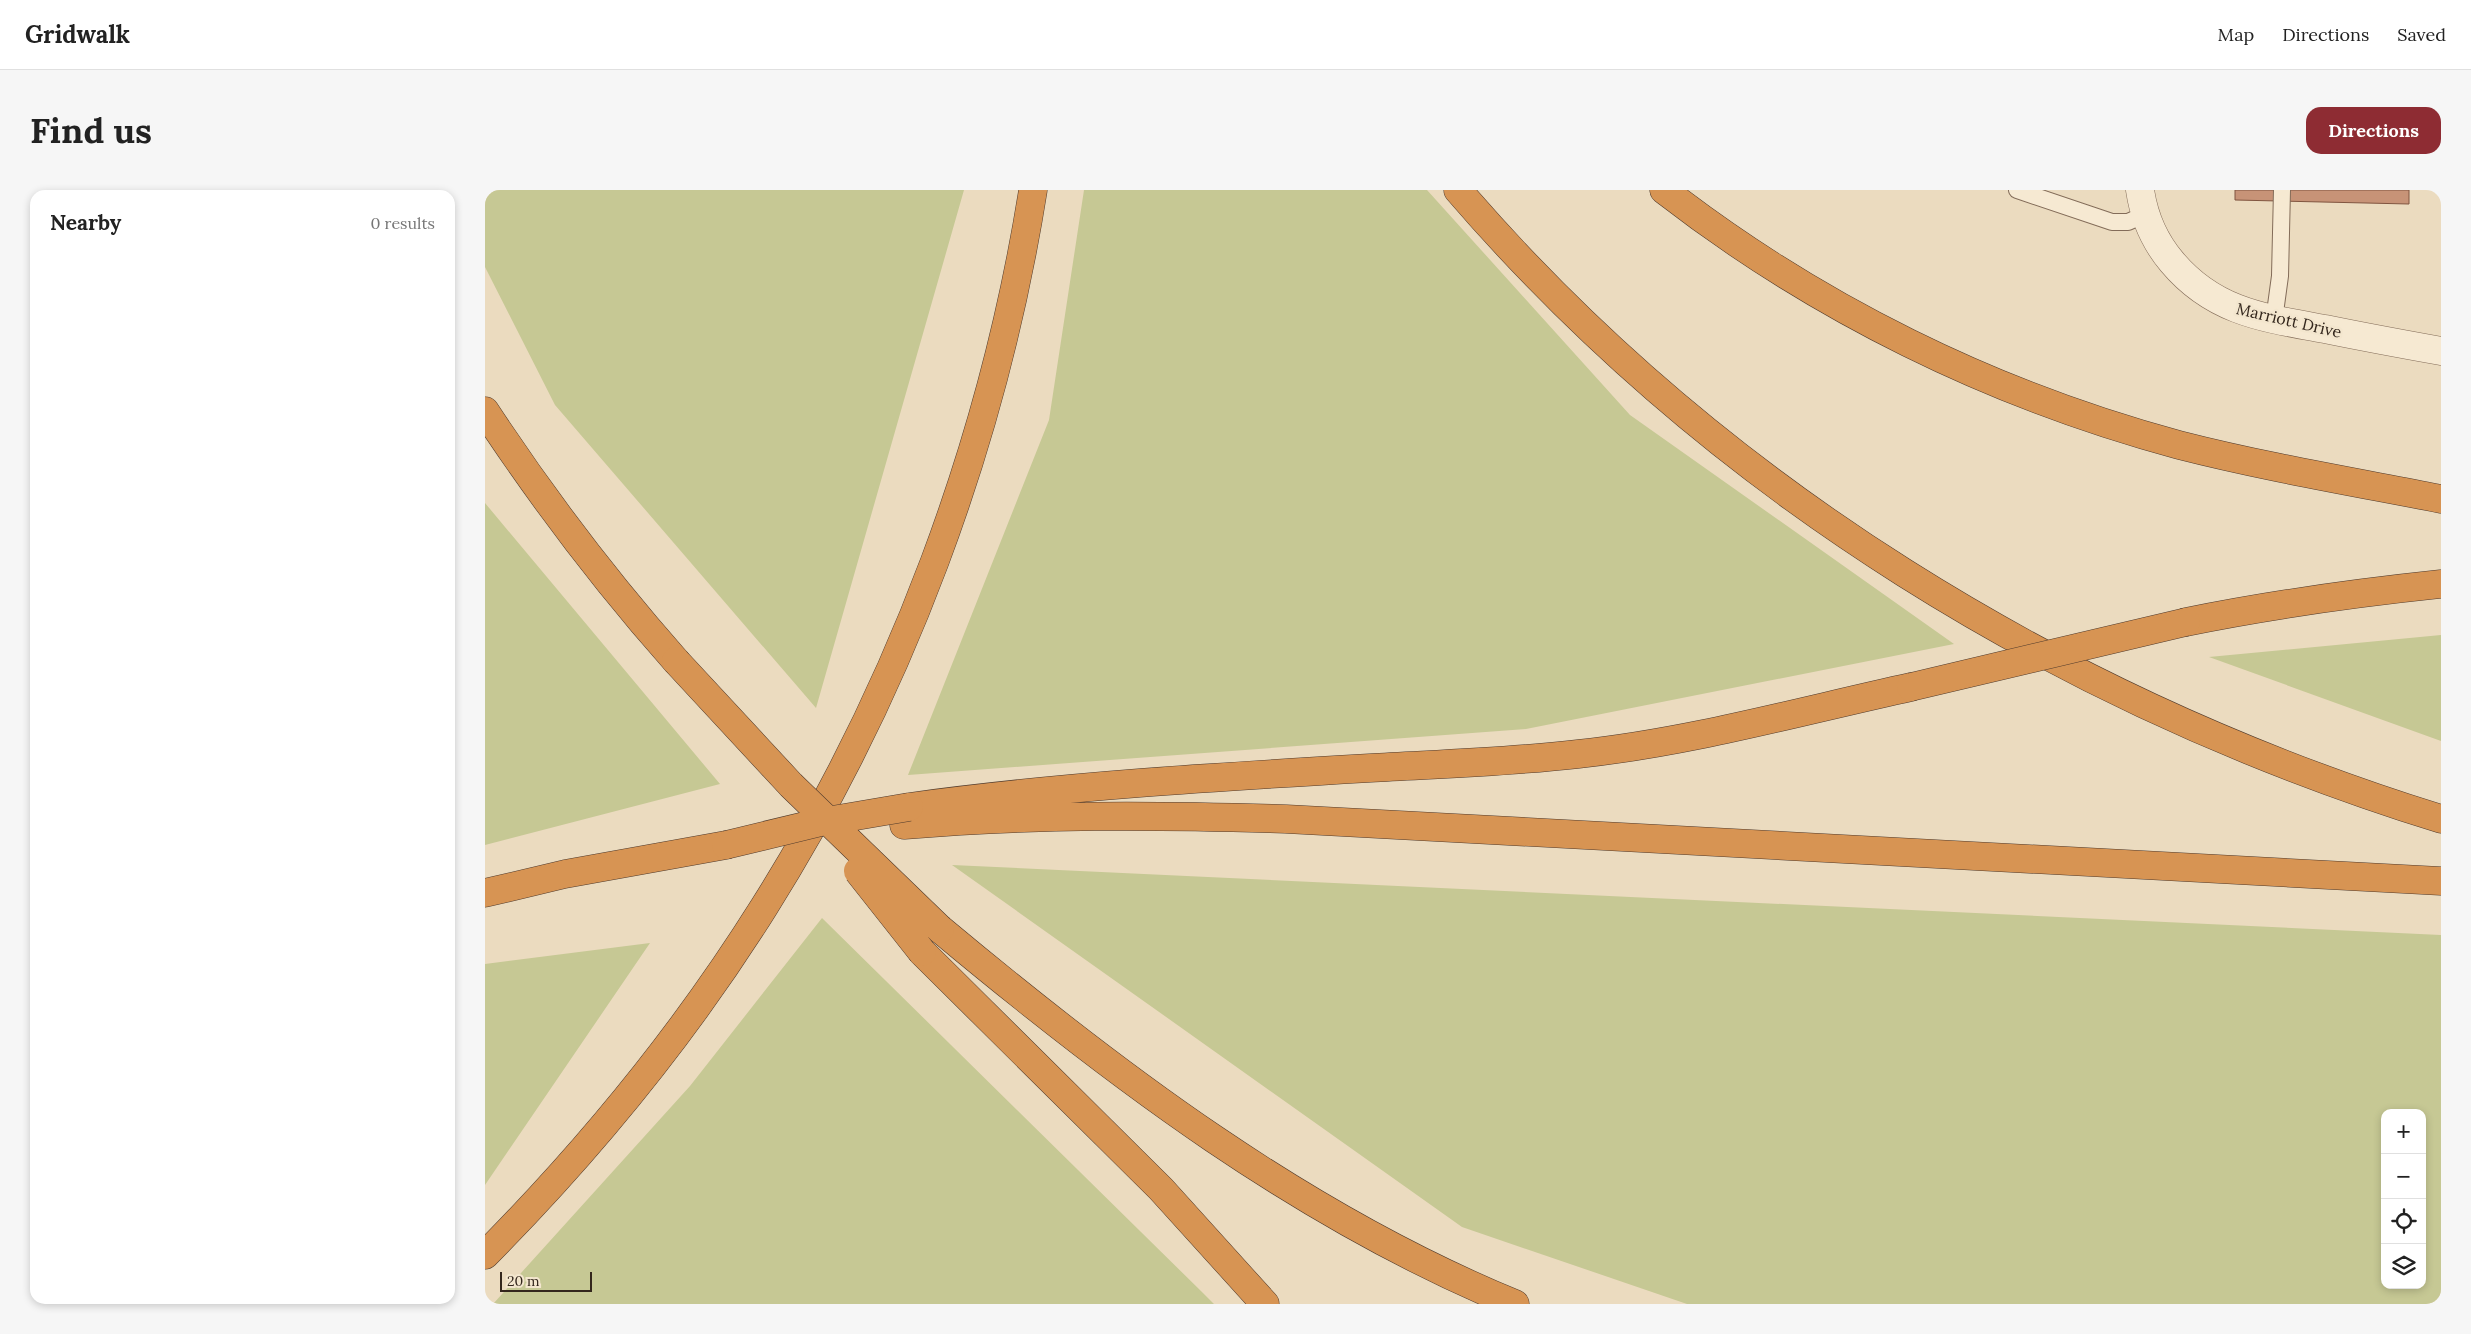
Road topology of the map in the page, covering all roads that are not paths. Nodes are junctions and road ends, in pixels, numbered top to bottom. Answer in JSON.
{"nodes":[{"id":1,"x":1033,"y":190,"type":"edge"},
{"id":2,"x":1458,"y":190,"type":"edge"},
{"id":3,"x":1664,"y":190,"type":"edge"},
{"id":4,"x":2017,"y":190,"type":"edge"},
{"id":5,"x":2282,"y":190,"type":"edge"},
{"id":6,"x":2143,"y":202,"type":"edge"},
{"id":7,"x":2274,"y":320,"type":"junction"},
{"id":8,"x":2441,"y":351,"type":"edge"},
{"id":9,"x":485,"y":411,"type":"edge"},
{"id":10,"x":2441,"y":499,"type":"edge"},
{"id":11,"x":2441,"y":584,"type":"edge"},
{"id":12,"x":791,"y":785,"type":"junction"},
{"id":13,"x":906,"y":816,"type":"junction"},
{"id":14,"x":2441,"y":819,"type":"edge"},
{"id":15,"x":2441,"y":881,"type":"edge"},
{"id":16,"x":485,"y":893,"type":"edge"},
{"id":17,"x":485,"y":1255,"type":"edge"},
{"id":18,"x":1265,"y":1304,"type":"edge"},
{"id":19,"x":1515,"y":1304,"type":"edge"}],
"edges":[{"from":1,"to":17,"type":"highway"},
{"from":2,"to":14,"type":"highway"},
{"from":3,"to":10,"type":"highway"},
{"from":4,"to":6,"type":"lane"},
{"from":5,"to":7,"type":"lane"},
{"from":6,"to":7,"type":"street","name":"Marriott Drive"},
{"from":7,"to":8,"type":"street","name":"Marriott Drive"},
{"from":9,"to":12,"type":"highway","bridge":true},
{"from":11,"to":13,"type":"highway","bridge":true},
{"from":12,"to":18,"type":"highway","bridge":true},
{"from":12,"to":19,"type":"highway","bridge":true},
{"from":13,"to":15,"type":"highway"},
{"from":13,"to":16,"type":"highway","bridge":true}]}
